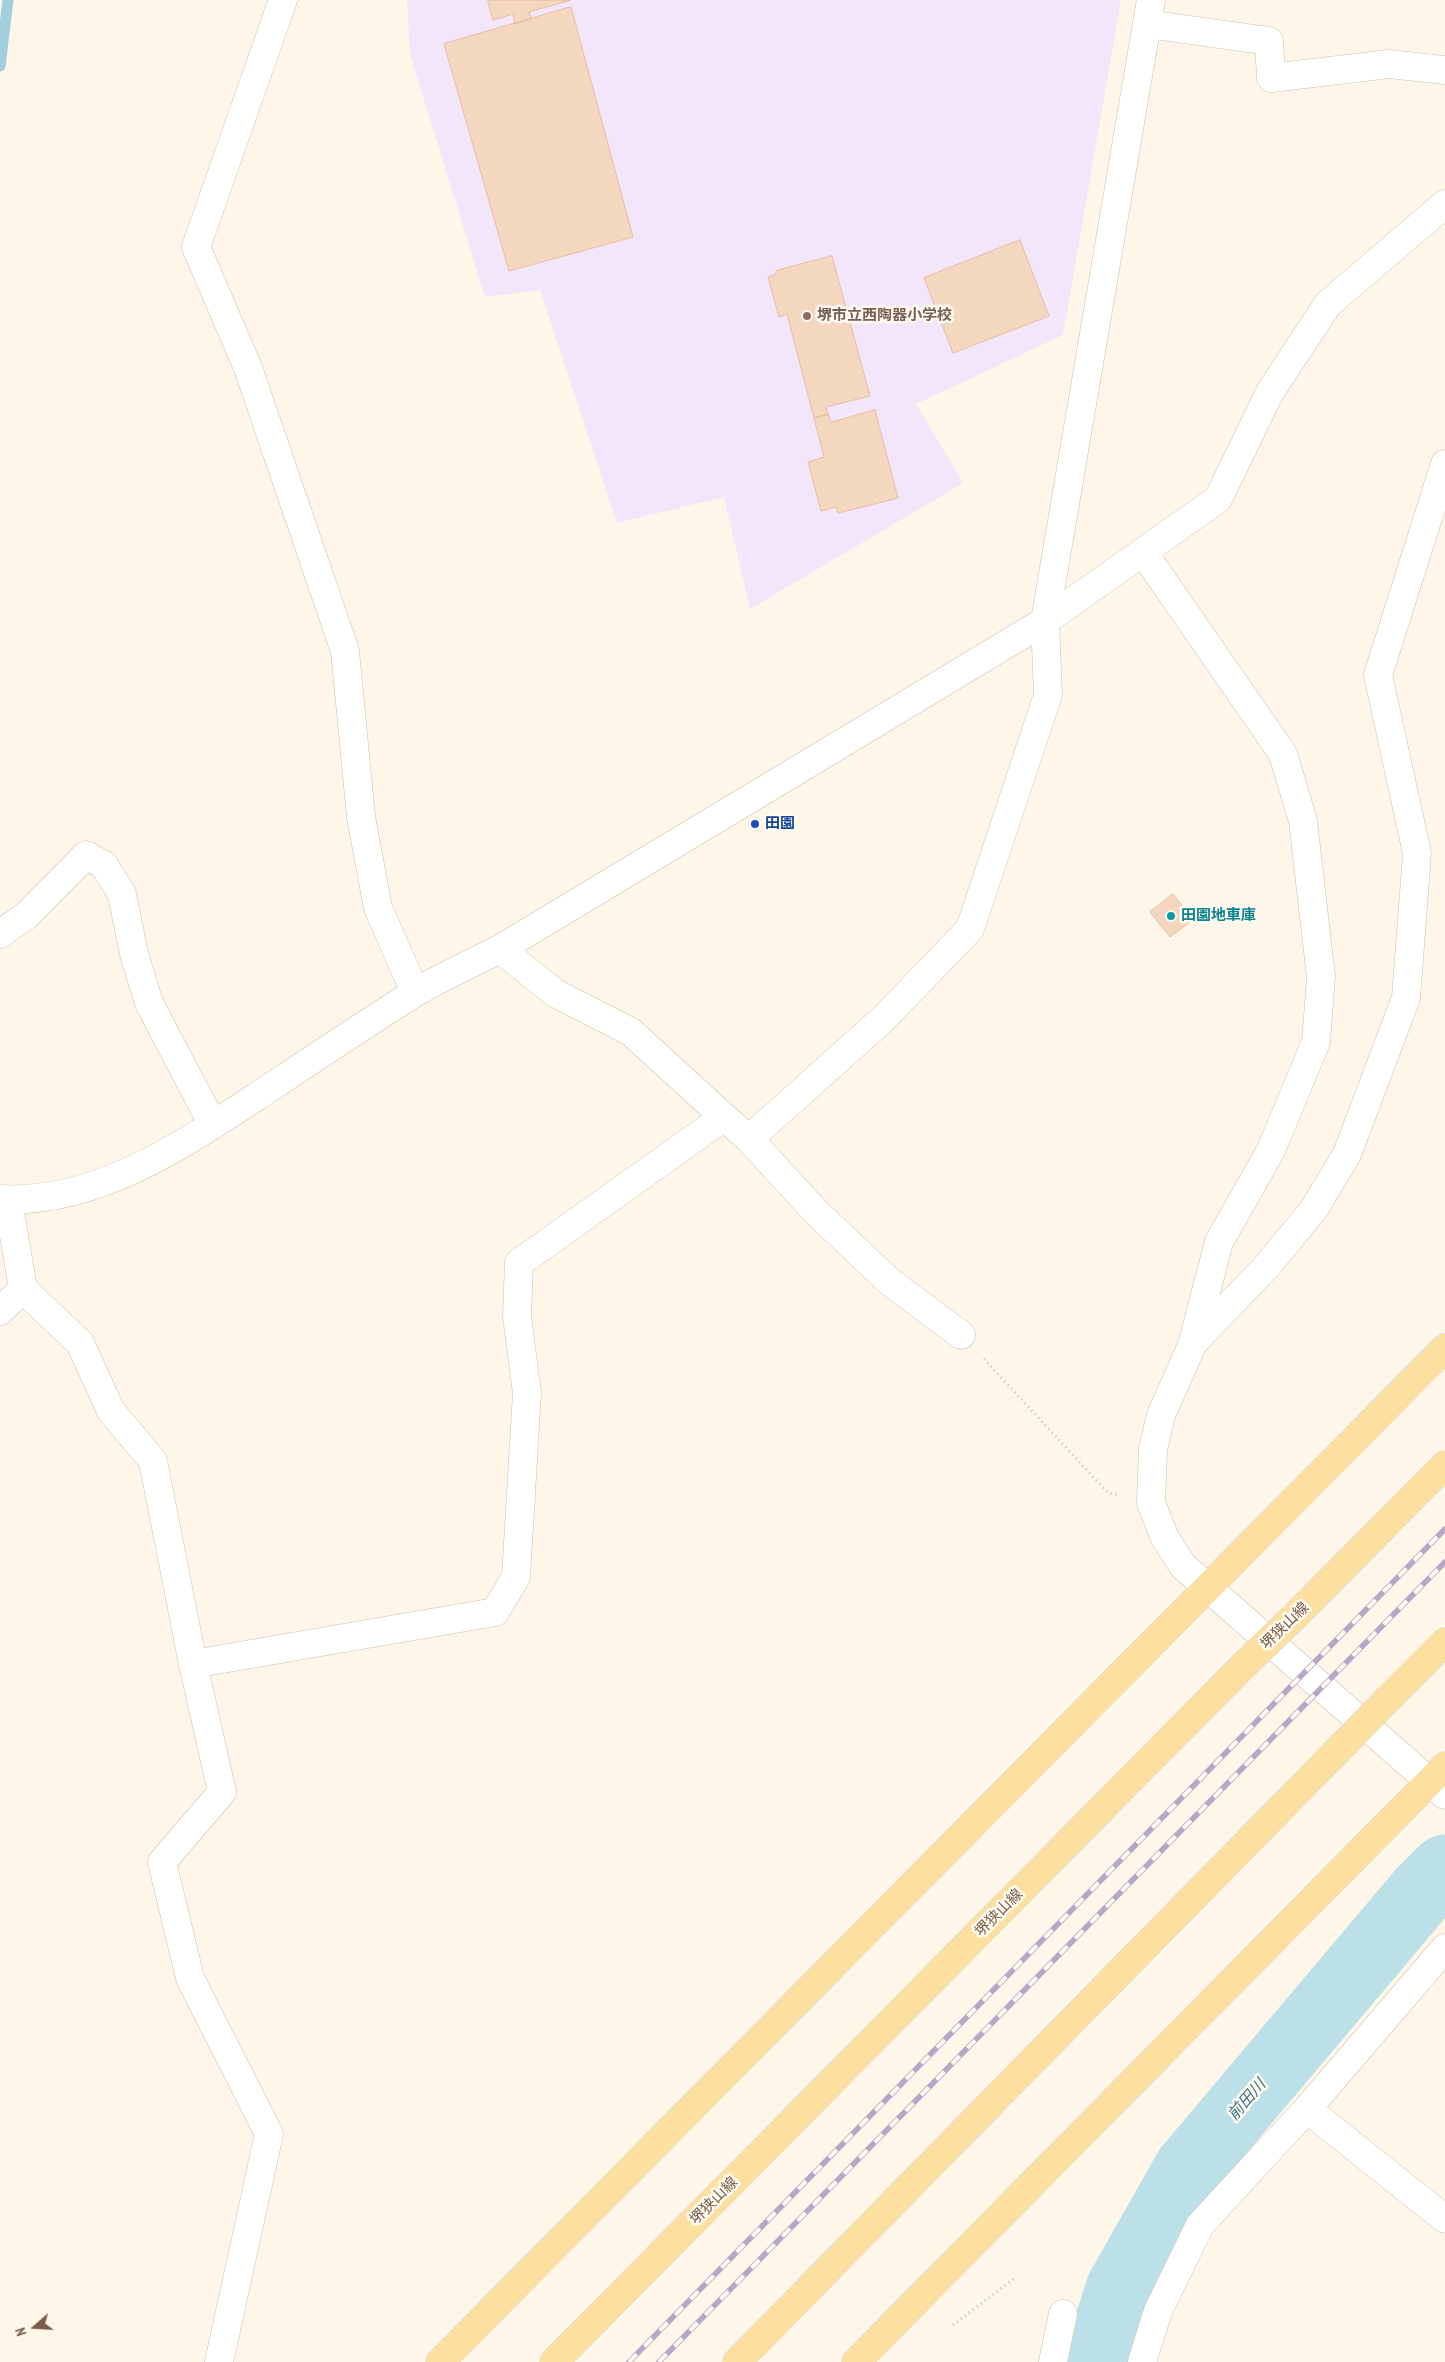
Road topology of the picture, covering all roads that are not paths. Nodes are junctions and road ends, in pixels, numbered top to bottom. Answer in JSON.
{"nodes":[{"id":1,"x":283,"y":0,"type":"edge"},
{"id":2,"x":1149,"y":12,"type":"edge"},
{"id":3,"x":1445,"y":70,"type":"edge"},
{"id":4,"x":1445,"y":204,"type":"edge"},
{"id":5,"x":1445,"y":464,"type":"edge"},
{"id":6,"x":1143,"y":552,"type":"junction"},
{"id":7,"x":1045,"y":621,"type":"junction"},
{"id":8,"x":0,"y":934,"type":"edge"},
{"id":9,"x":500,"y":949,"type":"junction"},
{"id":10,"x":416,"y":992,"type":"junction"},
{"id":11,"x":724,"y":1117,"type":"junction"},
{"id":12,"x":213,"y":1125,"type":"junction"},
{"id":13,"x":749,"y":1138,"type":"junction"},
{"id":14,"x":4,"y":1199,"type":"edge"},
{"id":15,"x":23,"y":1289,"type":"junction"},
{"id":16,"x":0,"y":1311,"type":"edge"},
{"id":17,"x":961,"y":1335,"type":"road end"},
{"id":18,"x":1193,"y":1343,"type":"junction"},
{"id":19,"x":1445,"y":1348,"type":"edge"},
{"id":20,"x":1445,"y":1466,"type":"edge"},
{"id":21,"x":1207,"y":1588,"type":"junction"},
{"id":22,"x":1445,"y":1642,"type":"edge"},
{"id":23,"x":193,"y":1664,"type":"junction"},
{"id":24,"x":1440,"y":1781,"type":"edge"},
{"id":25,"x":1445,"y":1948,"type":"edge"},
{"id":26,"x":1307,"y":2109,"type":"junction"},
{"id":27,"x":1445,"y":2219,"type":"edge"},
{"id":28,"x":1062,"y":2314,"type":"dead end"},
{"id":29,"x":219,"y":2362,"type":"edge"},
{"id":30,"x":440,"y":2362,"type":"edge"},
{"id":31,"x":554,"y":2362,"type":"edge"},
{"id":32,"x":737,"y":2362,"type":"edge"},
{"id":33,"x":856,"y":2362,"type":"edge"},
{"id":34,"x":1054,"y":2362,"type":"edge"},
{"id":35,"x":1142,"y":2362,"type":"edge"}],
"edges":[{"from":1,"to":10,"type":"street"},
{"from":2,"to":3,"type":"street"},
{"from":2,"to":7,"type":"street"},
{"from":4,"to":6,"type":"street"},
{"from":5,"to":18,"type":"street"},
{"from":6,"to":7,"type":"street"},
{"from":6,"to":18,"type":"street"},
{"from":7,"to":9,"type":"street"},
{"from":7,"to":13,"type":"street"},
{"from":8,"to":12,"type":"street"},
{"from":9,"to":10,"type":"street"},
{"from":9,"to":11,"type":"street"},
{"from":10,"to":12,"type":"street"},
{"from":11,"to":13,"type":"street"},
{"from":11,"to":23,"type":"street"},
{"from":12,"to":14,"type":"street"},
{"from":13,"to":17,"type":"street"},
{"from":14,"to":15,"type":"street"},
{"from":15,"to":16,"type":"street"},
{"from":15,"to":23,"type":"street"},
{"from":18,"to":21,"type":"street"},
{"from":19,"to":21,"type":"main road"},
{"from":20,"to":31,"type":"main road","name":"堺狭山線","bridge":true},
{"from":21,"to":24,"type":"street"},
{"from":21,"to":30,"type":"main road"},
{"from":22,"to":32,"type":"main road","bridge":true},
{"from":23,"to":29,"type":"street"},
{"from":24,"to":33,"type":"main road"},
{"from":25,"to":26,"type":"street"},
{"from":26,"to":27,"type":"street"},
{"from":26,"to":35,"type":"street"},
{"from":28,"to":34,"type":"street"}]}
